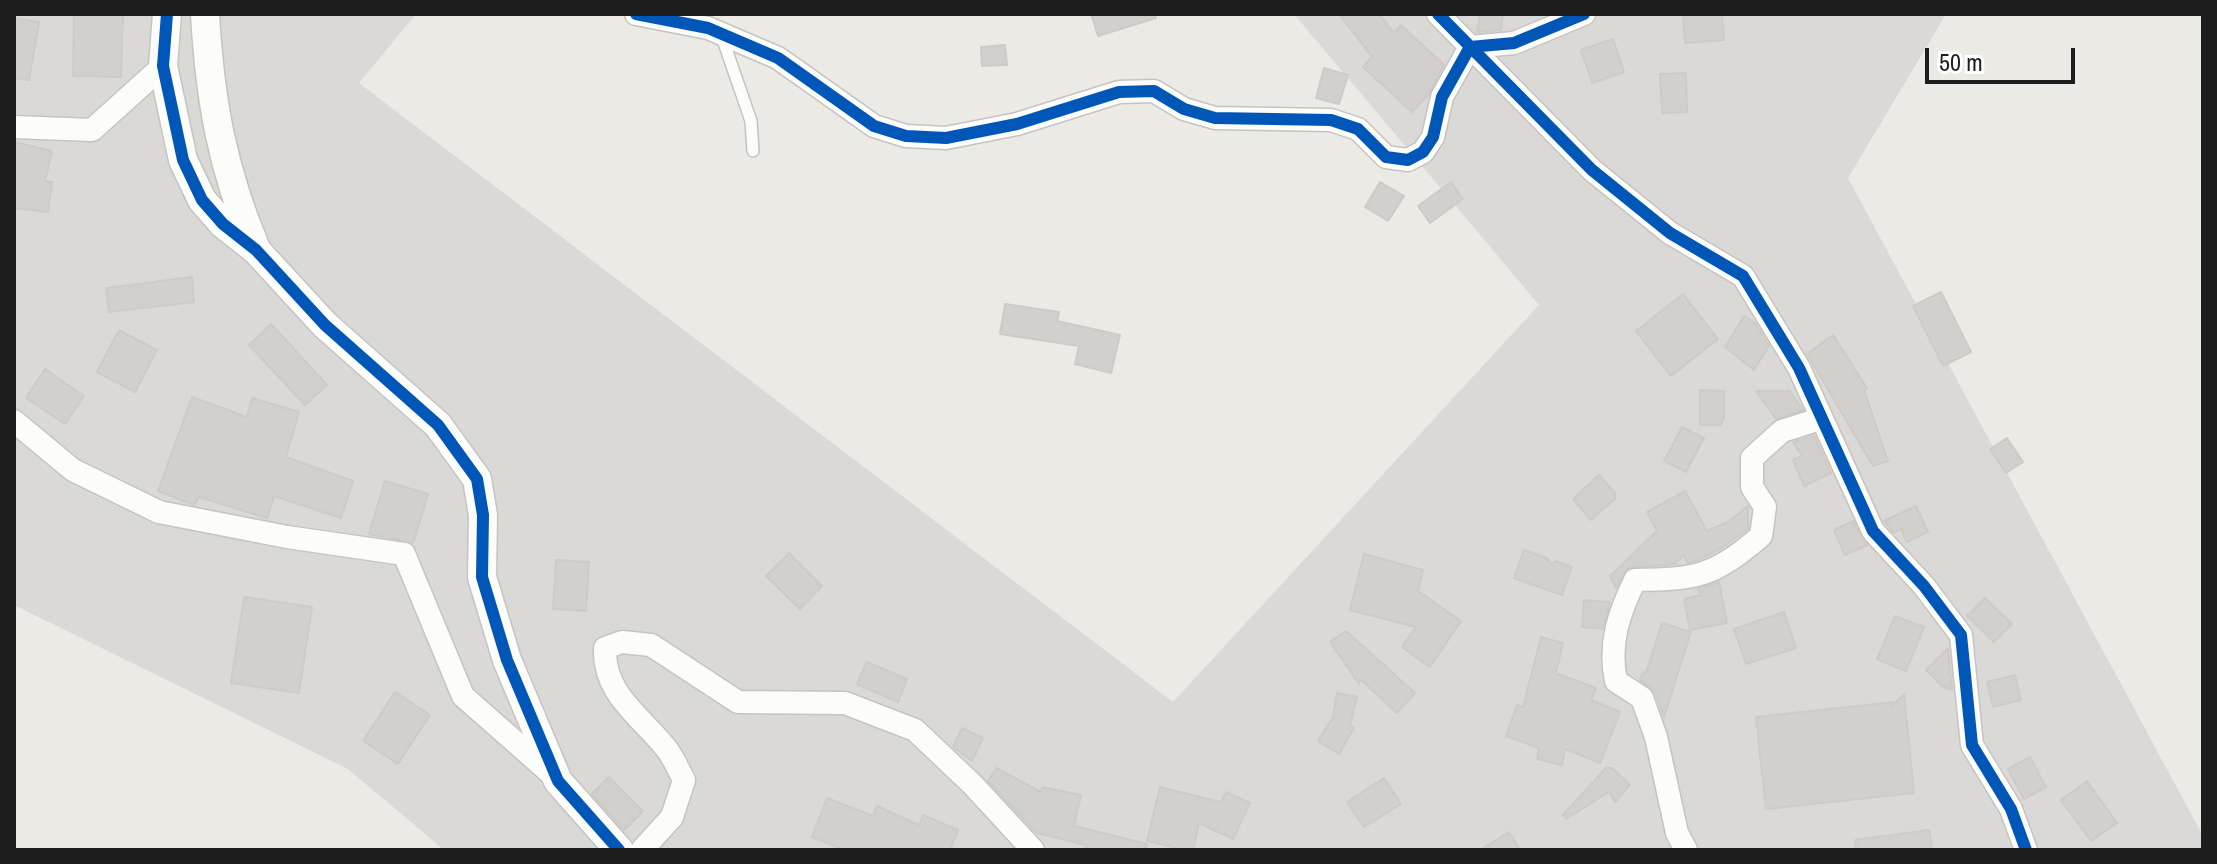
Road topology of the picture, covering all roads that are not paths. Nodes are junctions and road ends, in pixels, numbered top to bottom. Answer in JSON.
{"nodes":[{"id":1,"x":167,"y":14,"type":"edge"},
{"id":2,"x":205,"y":14,"type":"edge"},
{"id":3,"x":636,"y":14,"type":"edge"},
{"id":4,"x":1438,"y":14,"type":"edge"},
{"id":5,"x":1584,"y":14,"type":"edge"},
{"id":6,"x":720,"y":33,"type":"junction"},
{"id":7,"x":1470,"y":47,"type":"junction"},
{"id":8,"x":163,"y":66,"type":"junction"},
{"id":9,"x":14,"y":127,"type":"edge"},
{"id":10,"x":753,"y":151,"type":"dead end"},
{"id":11,"x":256,"y":250,"type":"junction"},
{"id":12,"x":1820,"y":419,"type":"junction"},
{"id":13,"x":14,"y":421,"type":"edge"},
{"id":14,"x":558,"y":781,"type":"junction"},
{"id":15,"x":619,"y":850,"type":"edge"},
{"id":16,"x":642,"y":850,"type":"edge"},
{"id":17,"x":1033,"y":850,"type":"edge"},
{"id":18,"x":1686,"y":850,"type":"edge"},
{"id":19,"x":2026,"y":850,"type":"edge"}],
"edges":[{"from":1,"to":8,"type":"street"},
{"from":2,"to":11,"type":"street"},
{"from":3,"to":6,"type":"street"},
{"from":4,"to":7,"type":"street"},
{"from":5,"to":7,"type":"street"},
{"from":6,"to":7,"type":"street"},
{"from":6,"to":10,"type":"lane"},
{"from":7,"to":12,"type":"street"},
{"from":8,"to":9,"type":"street"},
{"from":8,"to":11,"type":"street"},
{"from":11,"to":14,"type":"street"},
{"from":12,"to":18,"type":"street"},
{"from":12,"to":19,"type":"street"},
{"from":13,"to":14,"type":"street"},
{"from":14,"to":15,"type":"street"},
{"from":16,"to":17,"type":"street"}]}
